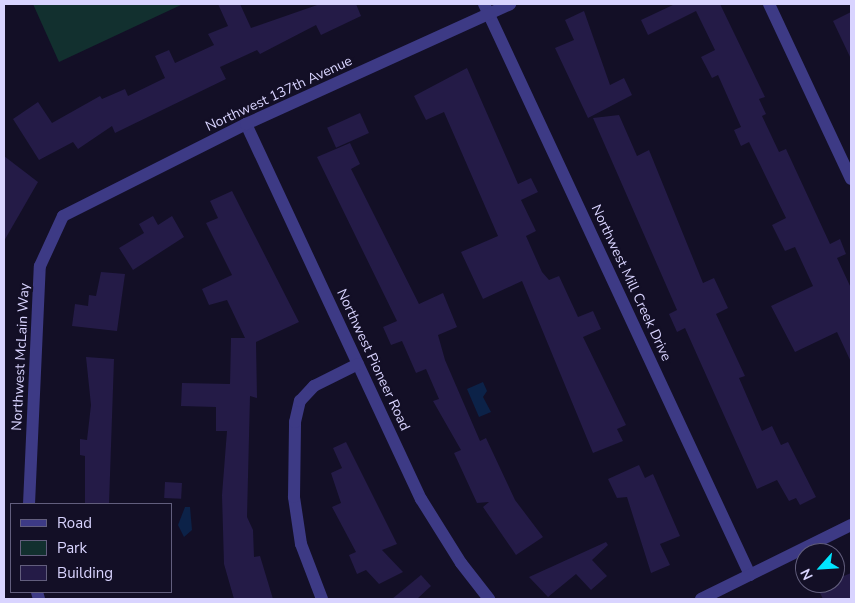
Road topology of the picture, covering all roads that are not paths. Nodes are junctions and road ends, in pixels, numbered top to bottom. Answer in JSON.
{"nodes":[{"id":1,"x":510,"y":4,"type":"edge"},
{"id":2,"x":769,"y":4,"type":"edge"},
{"id":3,"x":487,"y":8,"type":"edge"},
{"id":4,"x":246,"y":124,"type":"junction"},
{"id":5,"x":851,"y":179,"type":"edge"},
{"id":6,"x":63,"y":216,"type":"joint"},
{"id":7,"x":358,"y":364,"type":"junction"},
{"id":8,"x":29,"y":503,"type":"edge"},
{"id":9,"x":851,"y":525,"type":"edge"},
{"id":10,"x":750,"y":575,"type":"junction"},
{"id":11,"x":322,"y":599,"type":"edge"},
{"id":12,"x":489,"y":599,"type":"edge"},
{"id":13,"x":701,"y":599,"type":"edge"}],
"edges":[{"from":1,"to":3,"type":"street","name":"Northwest 137th Avenue"},
{"from":2,"to":5,"type":"street"},
{"from":3,"to":4,"type":"street","name":"Northwest 137th Avenue"},
{"from":3,"to":10,"type":"street","name":"Northwest Mill Creek Drive"},
{"from":4,"to":6,"type":"street","name":"Northwest 137th Avenue"},
{"from":4,"to":7,"type":"street","name":"Northwest Pioneer Road"},
{"from":6,"to":8,"type":"street","name":"Northwest McLain Way"},
{"from":7,"to":11,"type":"street"},
{"from":7,"to":12,"type":"street","name":"Northwest Pioneer Road"},
{"from":9,"to":10,"type":"street"},
{"from":10,"to":13,"type":"street"}]}
